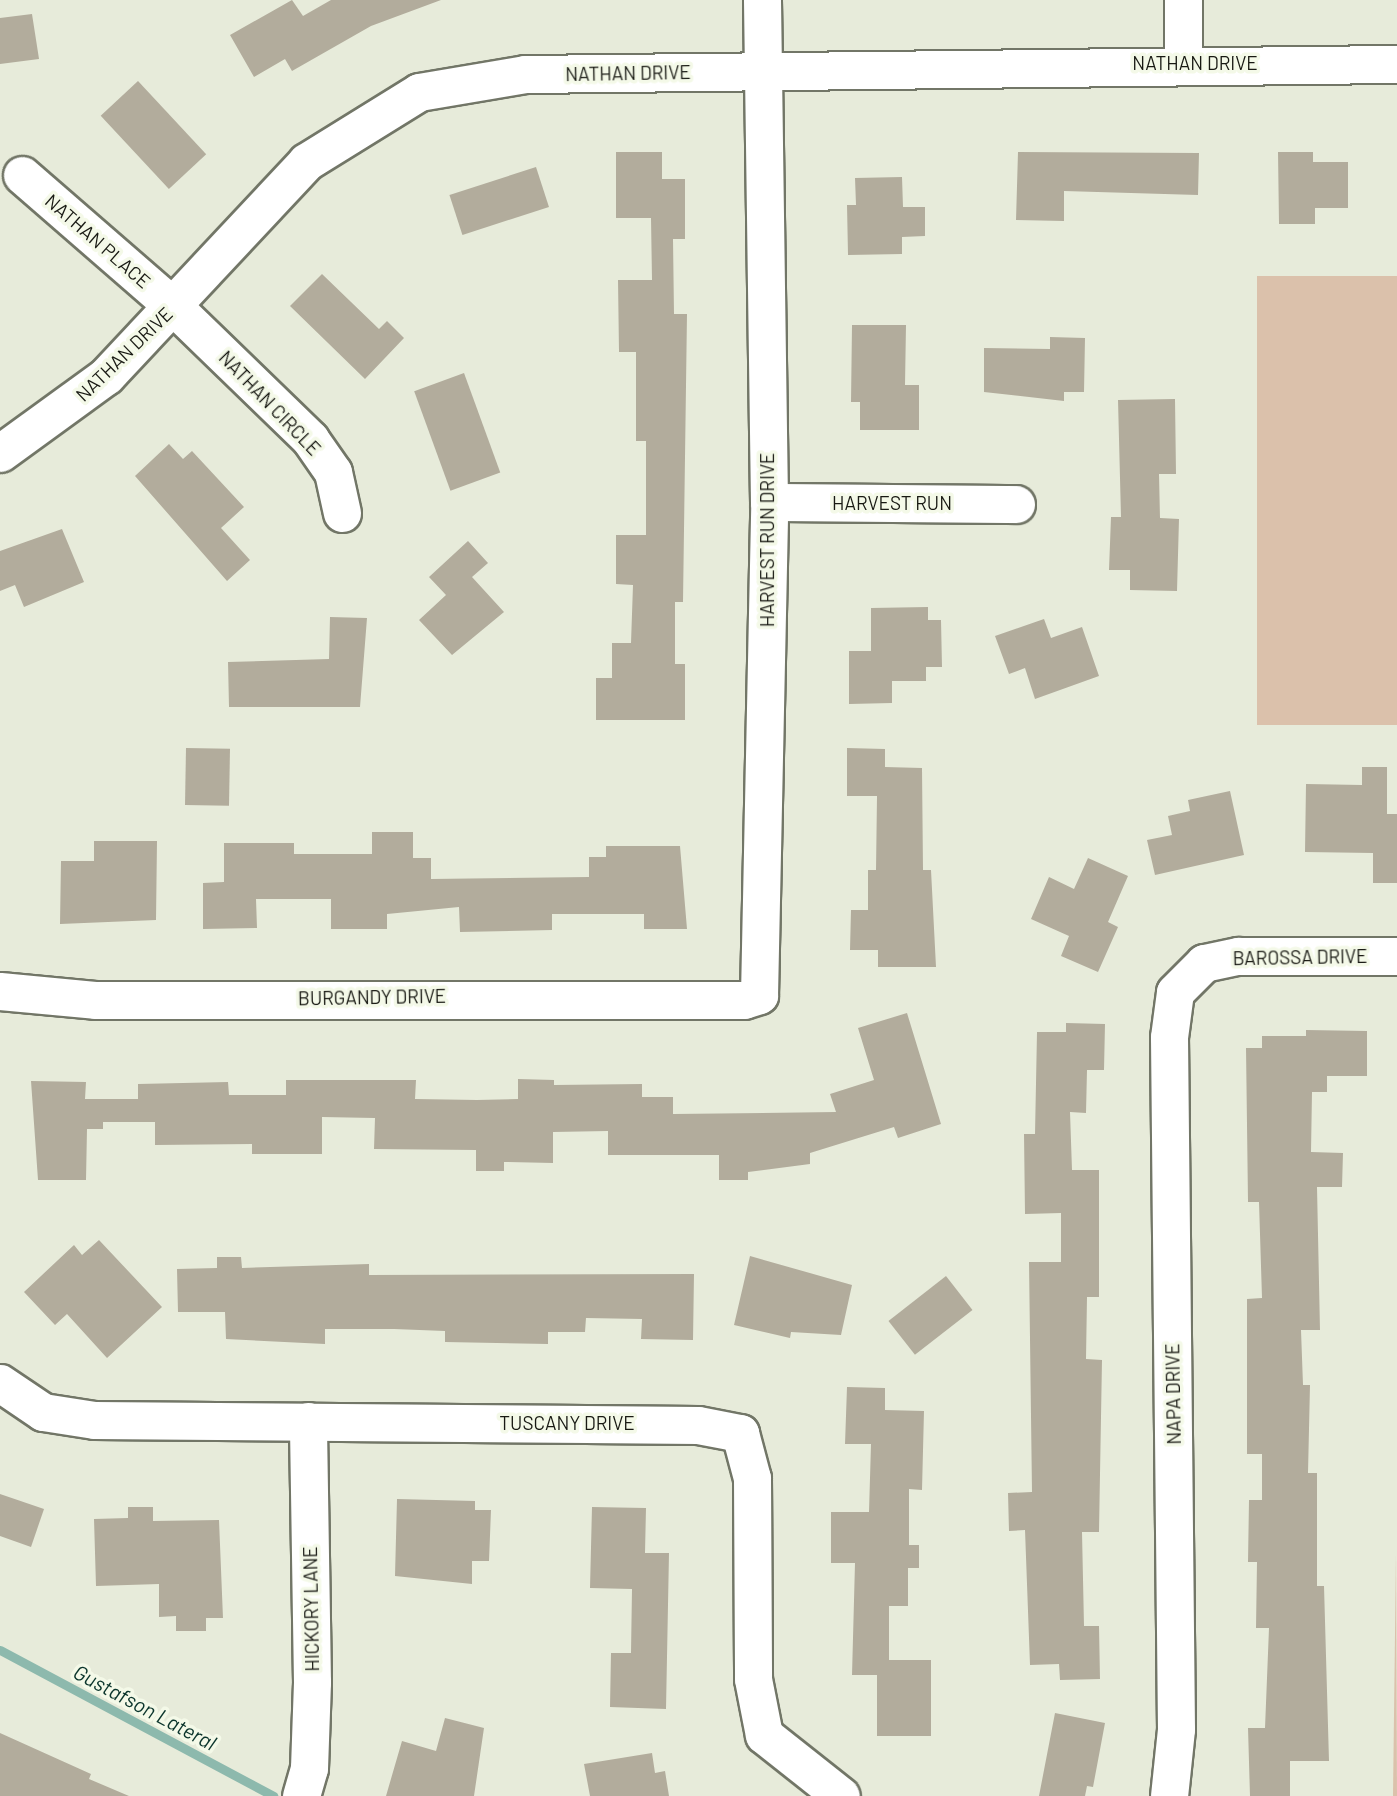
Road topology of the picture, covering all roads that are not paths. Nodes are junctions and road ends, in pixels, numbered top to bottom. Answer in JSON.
{"nodes":[{"id":1,"x":762,"y":0,"type":"edge"},
{"id":2,"x":1183,"y":0,"type":"edge"},
{"id":3,"x":1183,"y":62,"type":"junction"},
{"id":4,"x":1397,"y":64,"type":"edge"},
{"id":5,"x":762,"y":70,"type":"junction"},
{"id":6,"x":22,"y":175,"type":"dead end"},
{"id":7,"x":174,"y":307,"type":"junction"},
{"id":8,"x":0,"y":453,"type":"edge"},
{"id":9,"x":769,"y":502,"type":"junction"},
{"id":10,"x":1016,"y":504,"type":"dead end"},
{"id":11,"x":342,"y":513,"type":"dead end"},
{"id":12,"x":1397,"y":956,"type":"edge"},
{"id":13,"x":0,"y":991,"type":"edge"},
{"id":14,"x":1175,"y":992,"type":"joint"},
{"id":15,"x":744,"y":1000,"type":"joint"},
{"id":16,"x":0,"y":1383,"type":"edge"},
{"id":17,"x":308,"y":1421,"type":"junction"},
{"id":18,"x":305,"y":1782,"type":"edge"},
{"id":19,"x":841,"y":1796,"type":"edge"},
{"id":20,"x":1169,"y":1796,"type":"edge"}],
"edges":[{"from":1,"to":5,"type":"street"},
{"from":2,"to":3,"type":"street"},
{"from":3,"to":4,"type":"street","name":"NATHAN DRIVE"},
{"from":3,"to":5,"type":"street","name":"NATHAN DRIVE"},
{"from":5,"to":7,"type":"street","name":"NATHAN DRIVE"},
{"from":5,"to":9,"type":"street","name":"HARVEST RUN DRIVE"},
{"from":6,"to":7,"type":"street","name":"NATHAN PLACE"},
{"from":7,"to":8,"type":"street","name":"NATHAN DRIVE"},
{"from":7,"to":11,"type":"street","name":"NATHAN CIRCLE"},
{"from":9,"to":10,"type":"street","name":"HARVEST RUN"},
{"from":9,"to":15,"type":"street","name":"HARVEST RUN DRIVE"},
{"from":12,"to":14,"type":"street","name":"BAROSSA DRIVE"},
{"from":13,"to":15,"type":"street","name":"BURGANDY DRIVE"},
{"from":14,"to":20,"type":"street","name":"NAPA DRIVE"},
{"from":16,"to":17,"type":"street","name":"TUSCANY DRIVE"},
{"from":17,"to":18,"type":"street","name":"HICKORY LANE"},
{"from":17,"to":19,"type":"street","name":"TUSCANY DRIVE"}]}
